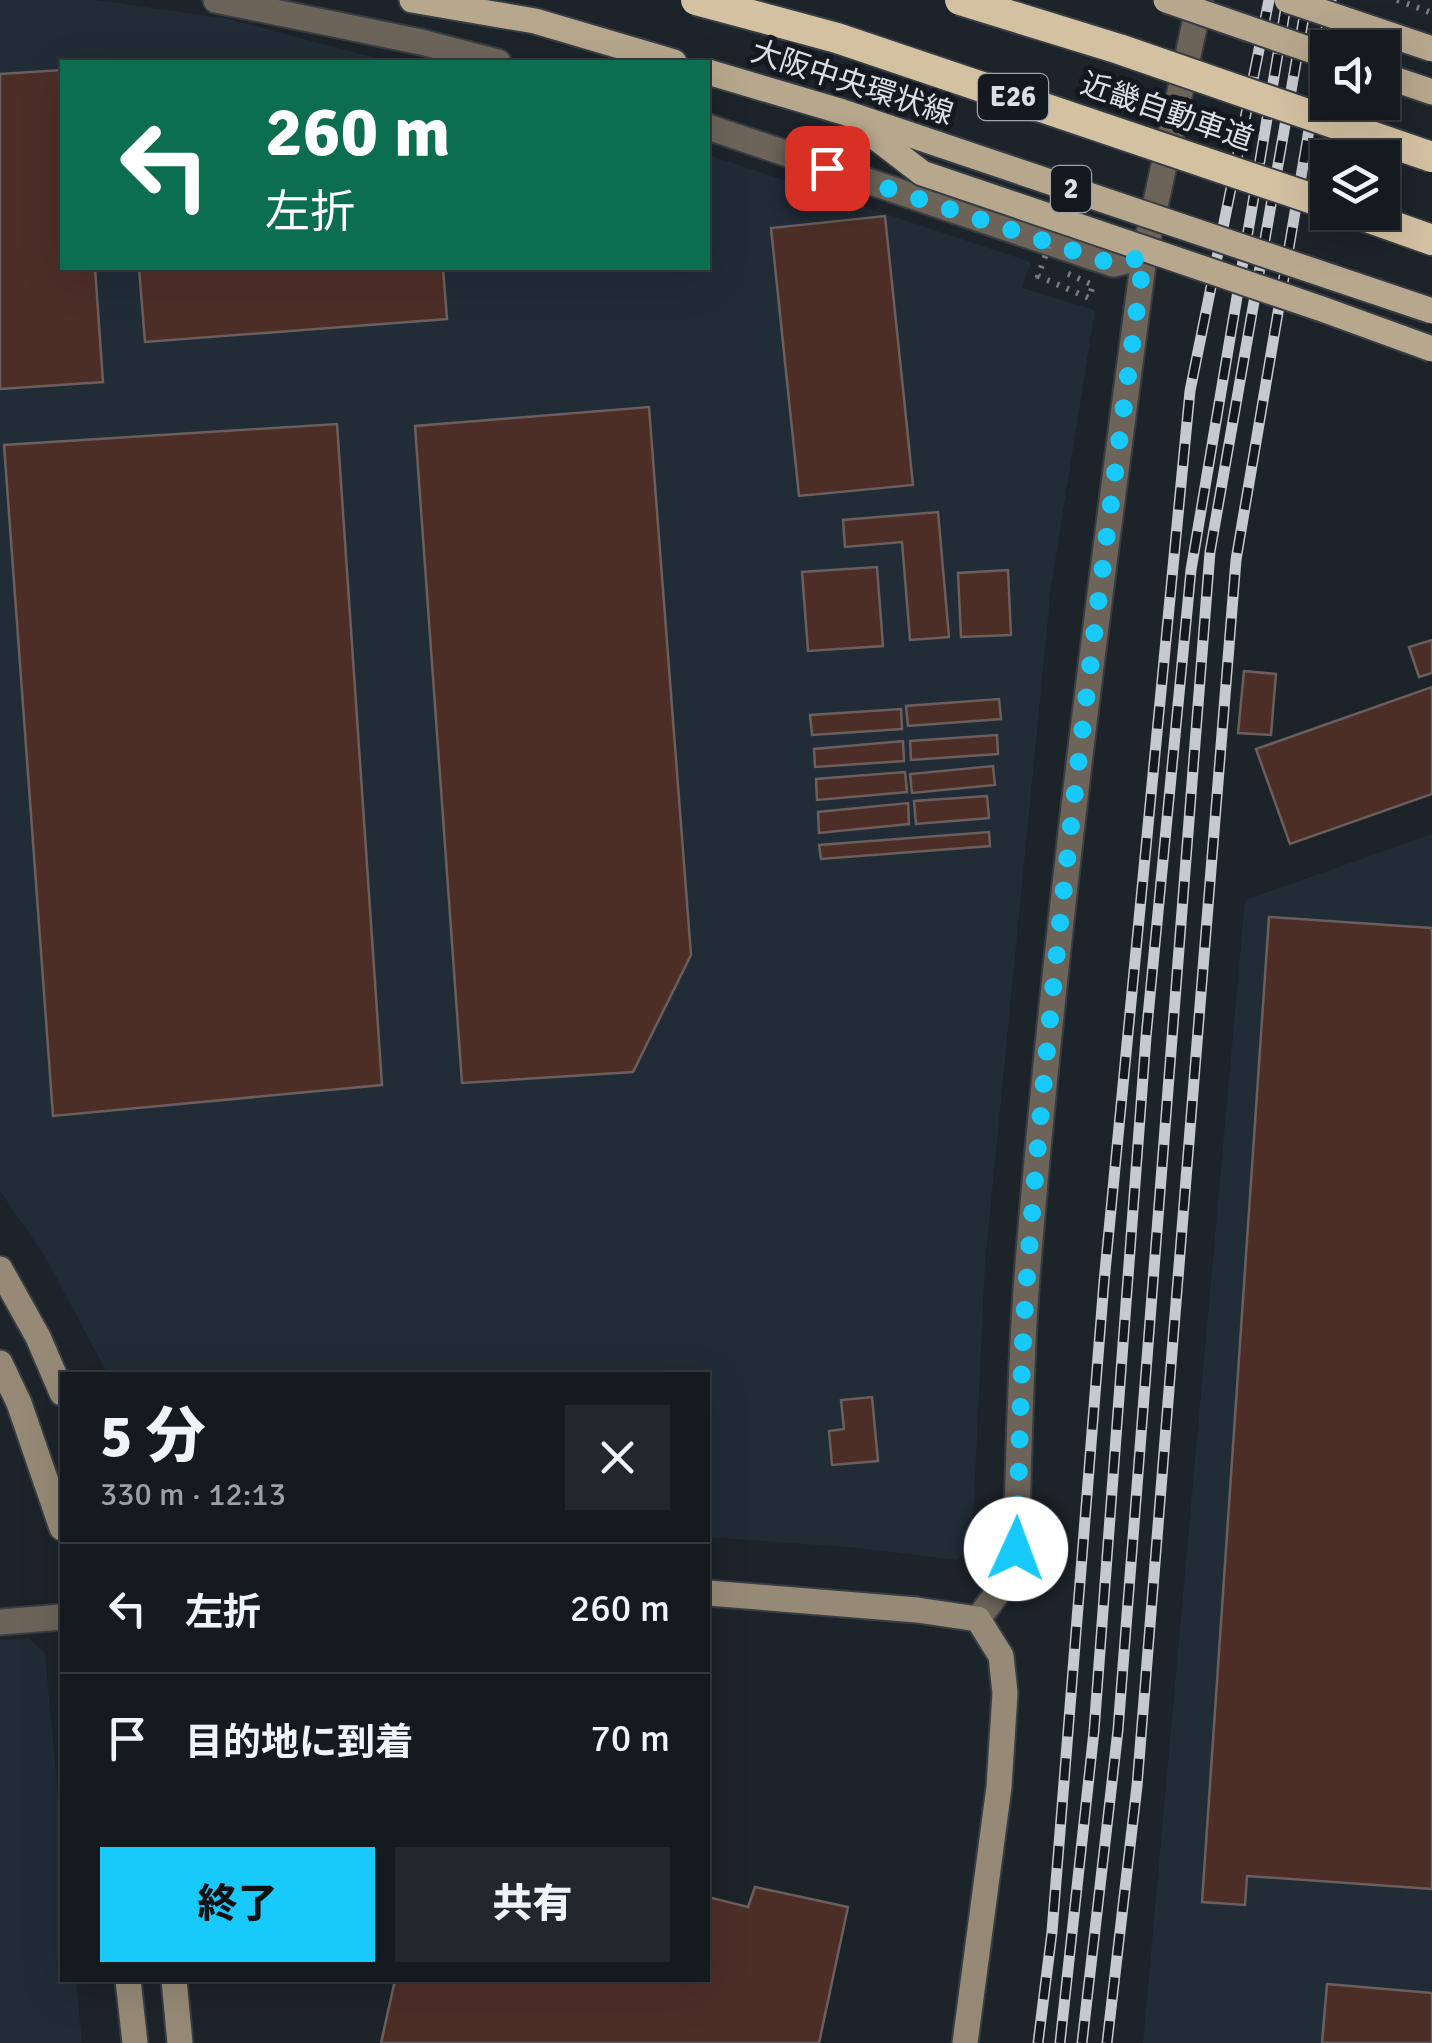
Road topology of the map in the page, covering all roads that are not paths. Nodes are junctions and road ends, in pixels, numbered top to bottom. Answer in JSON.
{"nodes":[{"id":1,"x":216,"y":0,"type":"edge"},
{"id":2,"x":412,"y":0,"type":"edge"},
{"id":3,"x":696,"y":0,"type":"edge"},
{"id":4,"x":960,"y":0,"type":"edge"},
{"id":5,"x":1166,"y":0,"type":"edge"},
{"id":6,"x":1200,"y":0,"type":"edge"},
{"id":7,"x":1287,"y":0,"type":"edge"},
{"id":8,"x":1432,"y":49,"type":"edge"},
{"id":9,"x":1310,"y":50,"type":"edge"},
{"id":10,"x":490,"y":60,"type":"edge"},
{"id":11,"x":667,"y":60,"type":"edge"},
{"id":12,"x":710,"y":73,"type":"edge"},
{"id":13,"x":1400,"y":81,"type":"edge"},
{"id":14,"x":1432,"y":92,"type":"edge"},
{"id":15,"x":842,"y":112,"type":"junction"},
{"id":16,"x":710,"y":128,"type":"edge"},
{"id":17,"x":1432,"y":158,"type":"edge"},
{"id":18,"x":1310,"y":198,"type":"edge"},
{"id":19,"x":1400,"y":229,"type":"edge"},
{"id":20,"x":1432,"y":240,"type":"edge"},
{"id":21,"x":1144,"y":257,"type":"junction"},
{"id":22,"x":1432,"y":311,"type":"edge"},
{"id":23,"x":1432,"y":349,"type":"edge"},
{"id":24,"x":0,"y":1269,"type":"edge"},
{"id":25,"x":0,"y":1363,"type":"edge"},
{"id":26,"x":60,"y":1388,"type":"edge"},
{"id":27,"x":60,"y":1522,"type":"edge"},
{"id":28,"x":710,"y":1593,"type":"edge"},
{"id":29,"x":60,"y":1617,"type":"edge"},
{"id":30,"x":978,"y":1619,"type":"junction"},
{"id":31,"x":0,"y":1622,"type":"edge"},
{"id":32,"x":128,"y":1982,"type":"edge"},
{"id":33,"x":174,"y":1982,"type":"edge"},
{"id":34,"x":135,"y":2043,"type":"edge"},
{"id":35,"x":180,"y":2043,"type":"edge"},
{"id":36,"x":966,"y":2043,"type":"edge"}],
"edges":[{"from":1,"to":10,"type":"street"},
{"from":2,"to":11,"type":"main road"},
{"from":3,"to":18,"type":"highway","name":"近畿自動車道","number":"E26","bridge":true},
{"from":4,"to":17,"type":"highway","name":"近畿自動車道","number":"E26","bridge":true},
{"from":5,"to":9,"type":"main road","bridge":true},
{"from":6,"to":21,"type":"street"},
{"from":7,"to":8,"type":"main road","bridge":true},
{"from":12,"to":15,"type":"main road","name":"大阪中央環状線","number":"2","bridge":true},
{"from":13,"to":14,"type":"main road"},
{"from":15,"to":22,"type":"main road","name":"大阪中央環状線","number":"2","bridge":true},
{"from":15,"to":23,"type":"main road","number":"2","bridge":true},
{"from":16,"to":21,"type":"street"},
{"from":19,"to":20,"type":"highway"},
{"from":21,"to":30,"type":"street"},
{"from":24,"to":26,"type":"street"},
{"from":25,"to":27,"type":"street"},
{"from":28,"to":30,"type":"street"},
{"from":29,"to":31,"type":"street"},
{"from":30,"to":36,"type":"street"},
{"from":32,"to":34,"type":"street"},
{"from":33,"to":35,"type":"street"}]}
